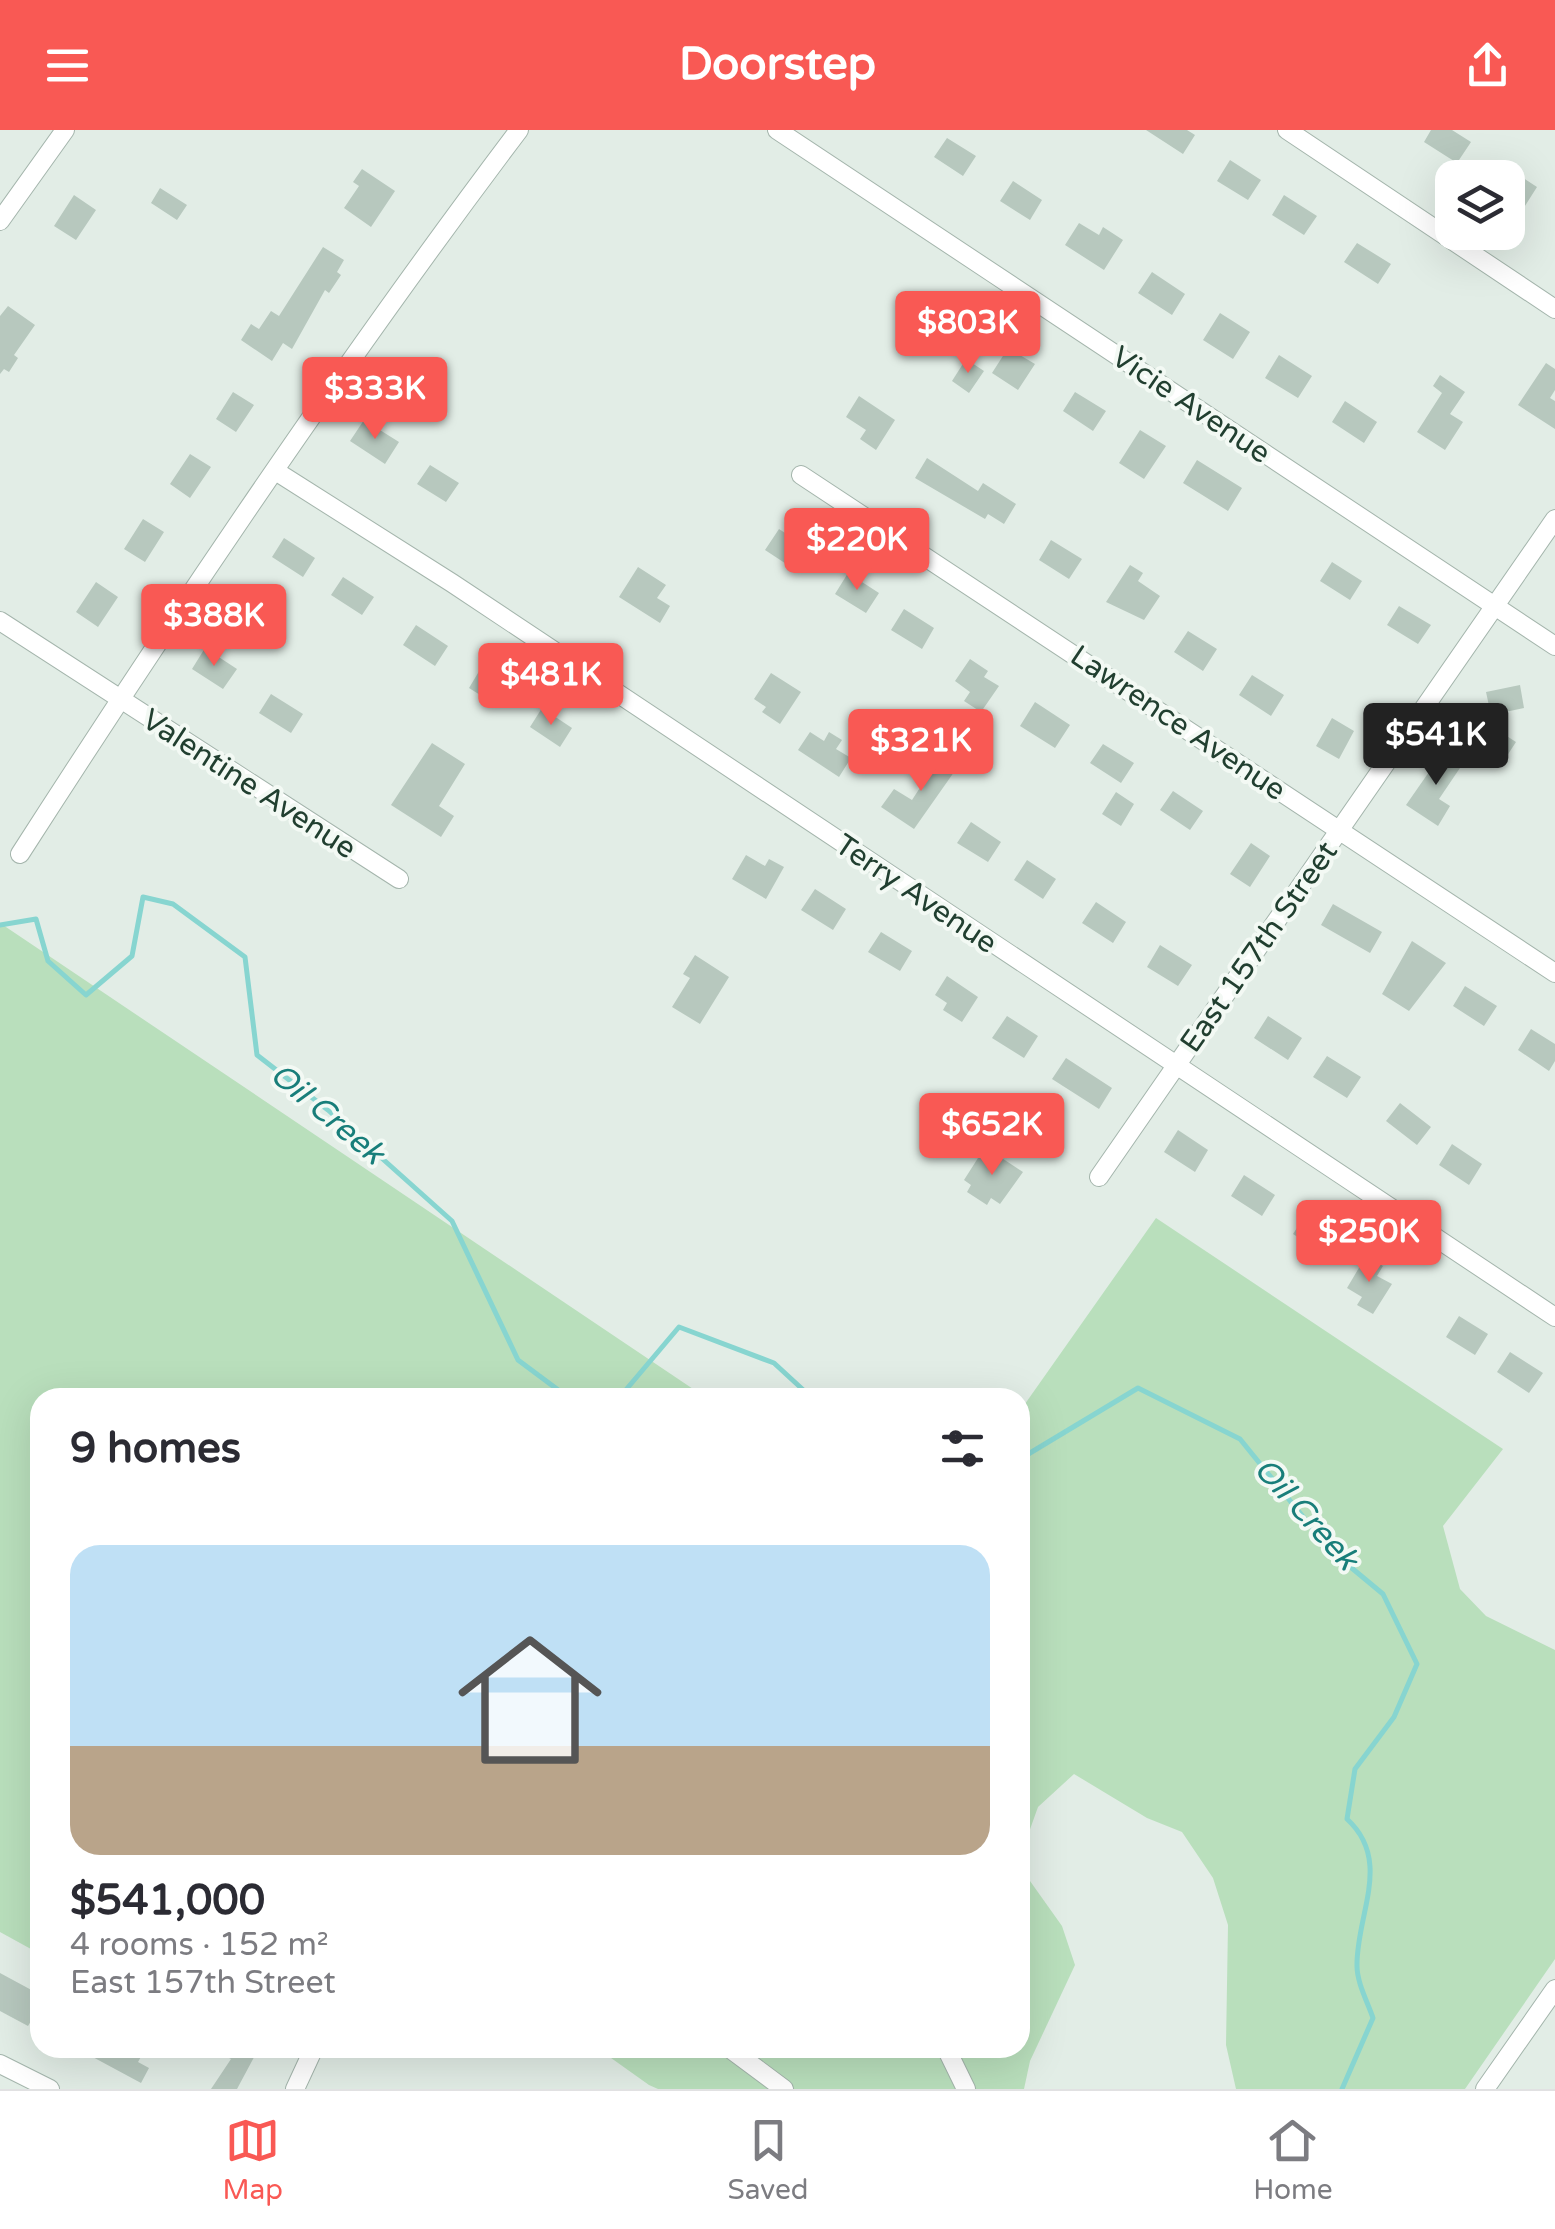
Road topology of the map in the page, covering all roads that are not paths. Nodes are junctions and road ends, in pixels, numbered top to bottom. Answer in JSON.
{"nodes":[{"id":1,"x":65,"y":130,"type":"edge"},
{"id":2,"x":519,"y":130,"type":"edge"},
{"id":3,"x":777,"y":130,"type":"edge"},
{"id":4,"x":1287,"y":130,"type":"edge"},
{"id":5,"x":0,"y":221,"type":"edge"},
{"id":6,"x":1555,"y":309,"type":"edge"},
{"id":7,"x":276,"y":472,"type":"junction"},
{"id":8,"x":801,"y":475,"type":"dead end"},
{"id":9,"x":1555,"y":519,"type":"edge"},
{"id":10,"x":1496,"y":606,"type":"junction"},
{"id":11,"x":0,"y":621,"type":"edge"},
{"id":12,"x":1555,"y":646,"type":"edge"},
{"id":13,"x":118,"y":700,"type":"junction"},
{"id":14,"x":1342,"y":830,"type":"junction"},
{"id":15,"x":20,"y":854,"type":"dead end"},
{"id":16,"x":398,"y":879,"type":"dead end"},
{"id":17,"x":1555,"y":972,"type":"edge"},
{"id":18,"x":1176,"y":1067,"type":"junction"},
{"id":19,"x":1098,"y":1177,"type":"dead end"},
{"id":20,"x":1555,"y":1317,"type":"edge"},
{"id":21,"x":1552,"y":1998,"type":"edge"},
{"id":22,"x":309,"y":2058,"type":"edge"},
{"id":23,"x":742,"y":2058,"type":"edge"},
{"id":24,"x":951,"y":2058,"type":"edge"},
{"id":25,"x":0,"y":2064,"type":"edge"},
{"id":26,"x":50,"y":2089,"type":"edge"},
{"id":27,"x":295,"y":2089,"type":"edge"},
{"id":28,"x":784,"y":2089,"type":"edge"},
{"id":29,"x":966,"y":2089,"type":"edge"},
{"id":30,"x":1485,"y":2089,"type":"edge"}],
"edges":[{"from":1,"to":5,"type":"street"},
{"from":2,"to":7,"type":"street"},
{"from":3,"to":10,"type":"street","name":"Vicie Avenue"},
{"from":4,"to":6,"type":"street"},
{"from":7,"to":13,"type":"street"},
{"from":7,"to":18,"type":"street","name":"Terry Avenue"},
{"from":8,"to":14,"type":"street","name":"Lawrence Avenue"},
{"from":9,"to":10,"type":"street","name":"East 157th Street"},
{"from":10,"to":12,"type":"street","name":"Vicie Avenue"},
{"from":10,"to":14,"type":"street","name":"East 157th Street"},
{"from":11,"to":13,"type":"street","name":"Valentine Avenue"},
{"from":13,"to":15,"type":"street"},
{"from":13,"to":16,"type":"street","name":"Valentine Avenue"},
{"from":14,"to":17,"type":"street","name":"Lawrence Avenue"},
{"from":14,"to":18,"type":"street","name":"East 157th Street"},
{"from":18,"to":19,"type":"street","name":"East 157th Street"},
{"from":18,"to":20,"type":"street","name":"Terry Avenue"},
{"from":21,"to":30,"type":"street"},
{"from":22,"to":27,"type":"street"},
{"from":23,"to":28,"type":"street"},
{"from":24,"to":29,"type":"street"},
{"from":25,"to":26,"type":"street"}]}
